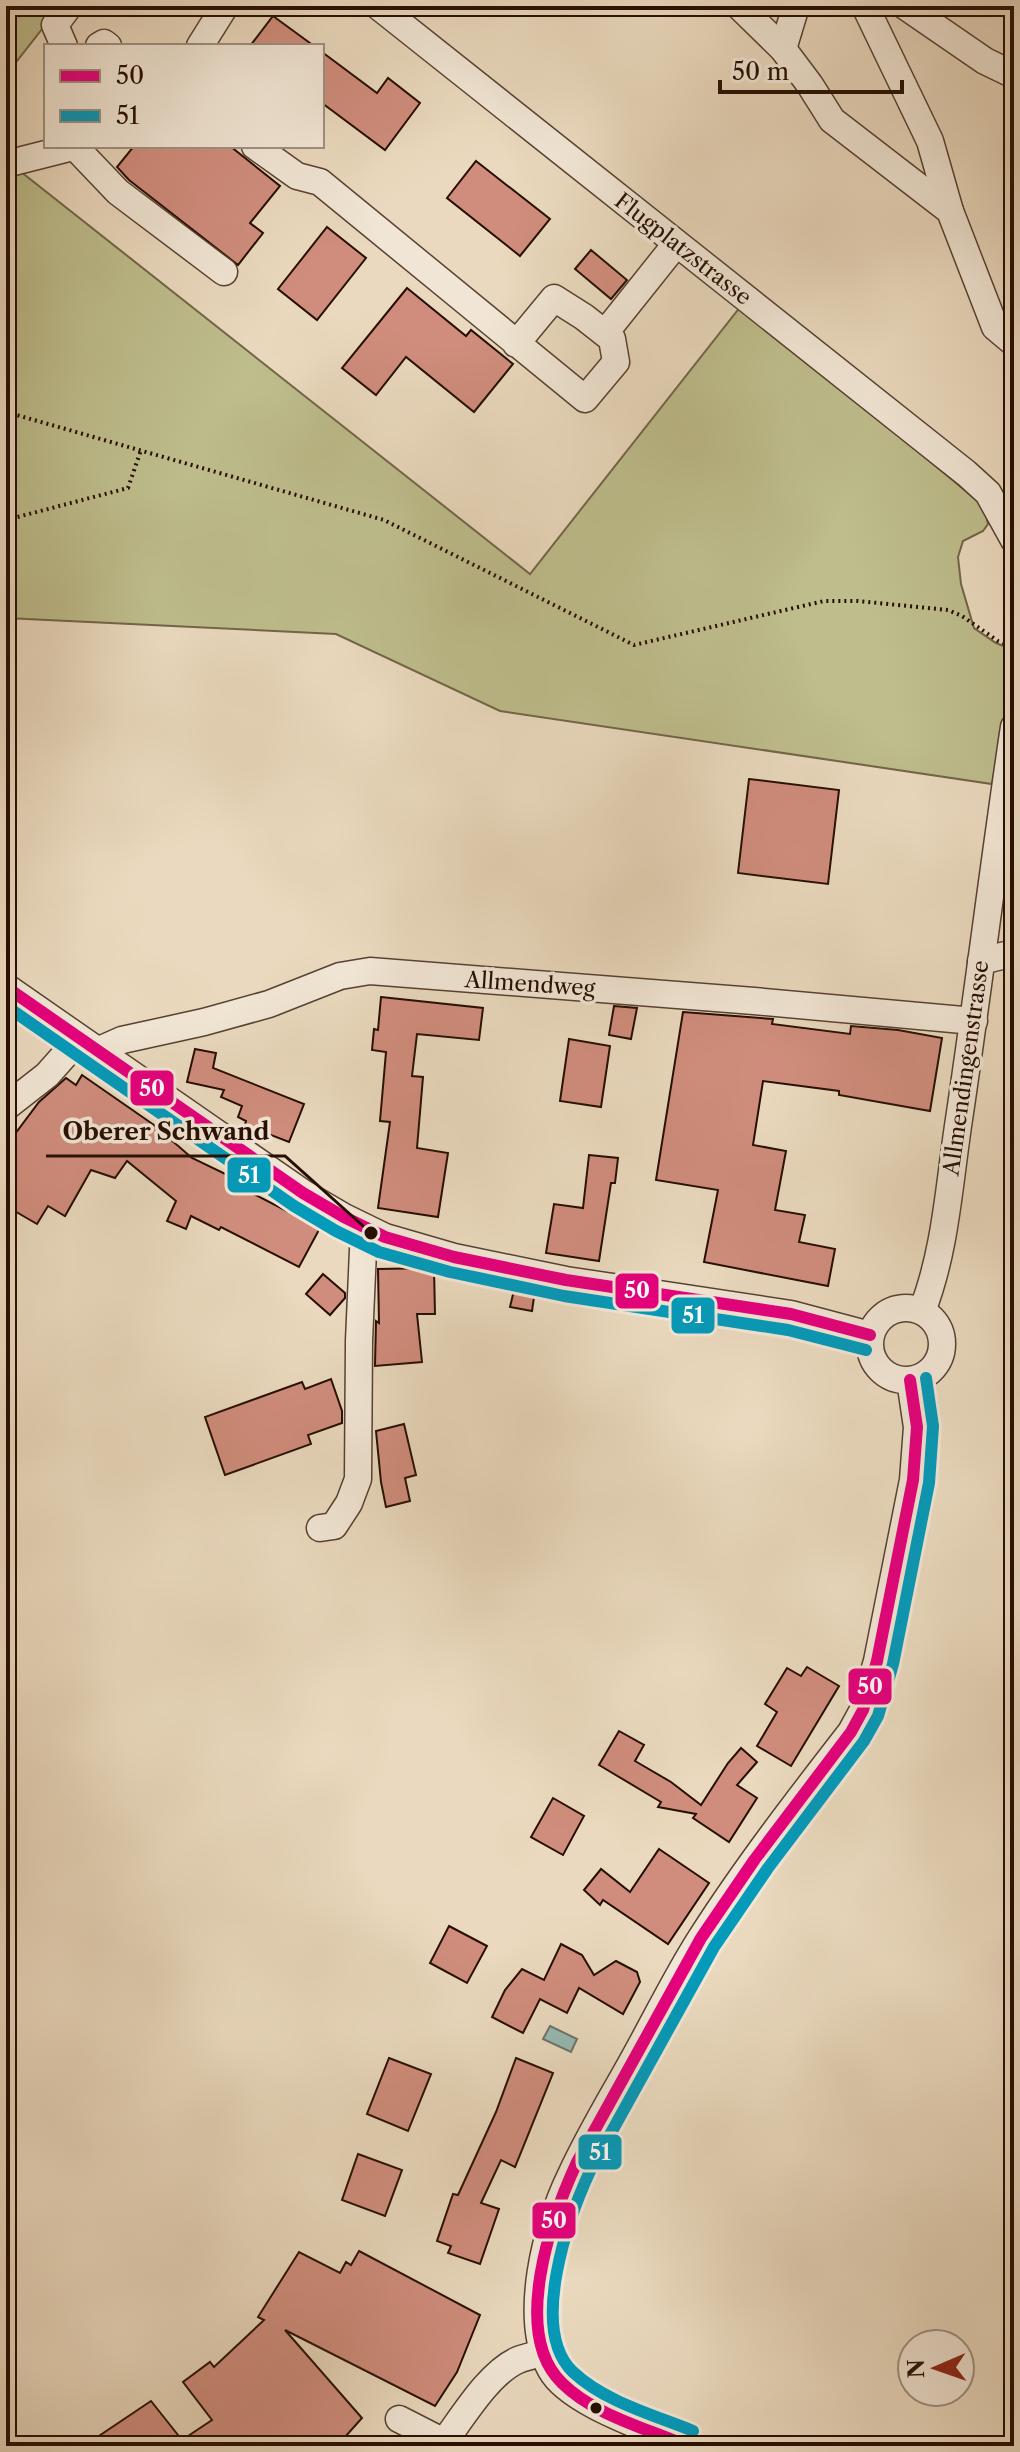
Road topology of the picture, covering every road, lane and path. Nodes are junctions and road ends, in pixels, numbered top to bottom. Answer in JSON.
{"nodes":[{"id":1,"x":69,"y":6,"type":"edge"},
{"id":2,"x":378,"y":6,"type":"edge"},
{"id":3,"x":739,"y":6,"type":"edge"},
{"id":4,"x":796,"y":6,"type":"edge"},
{"id":5,"x":865,"y":6,"type":"edge"},
{"id":6,"x":905,"y":6,"type":"edge"},
{"id":7,"x":224,"y":7,"type":"edge"},
{"id":8,"x":63,"y":44,"type":"edge"},
{"id":9,"x":201,"y":44,"type":"edge"},
{"id":10,"x":783,"y":49,"type":"junction"},
{"id":11,"x":1014,"y":75,"type":"edge"},
{"id":12,"x":68,"y":148,"type":"edge"},
{"id":13,"x":78,"y":148,"type":"edge"},
{"id":14,"x":258,"y":148,"type":"edge"},
{"id":15,"x":10,"y":163,"type":"dead end"},
{"id":16,"x":950,"y":211,"type":"junction"},
{"id":17,"x":676,"y":244,"type":"junction"},
{"id":18,"x":224,"y":272,"type":"dead end"},
{"id":19,"x":605,"y":333,"type":"junction"},
{"id":20,"x":1014,"y":343,"type":"edge"},
{"id":21,"x":516,"y":344,"type":"junction"},
{"id":22,"x":6,"y":412,"type":"edge"},
{"id":23,"x":141,"y":450,"type":"junction"},
{"id":24,"x":988,"y":493,"type":"junction"},
{"id":25,"x":1014,"y":503,"type":"edge"},
{"id":26,"x":6,"y":520,"type":"edge"},
{"id":27,"x":1014,"y":540,"type":"edge"},
{"id":28,"x":1014,"y":647,"type":"edge"},
{"id":29,"x":1014,"y":727,"type":"edge"},
{"id":30,"x":1014,"y":953,"type":"edge"},
{"id":31,"x":981,"y":961,"type":"junction"},
{"id":32,"x":6,"y":987,"type":"edge"},
{"id":33,"x":974,"y":1021,"type":"junction"},
{"id":34,"x":88,"y":1045,"type":"junction"},
{"id":35,"x":6,"y":1107,"type":"edge"},
{"id":36,"x":364,"y":1228,"type":"junction"},
{"id":37,"x":922,"y":1311,"type":"junction"},
{"id":38,"x":870,"y":1335,"type":"junction"},
{"id":39,"x":910,"y":1380,"type":"junction"},
{"id":40,"x":320,"y":1528,"type":"dead end"},
{"id":41,"x":543,"y":2353,"type":"junction"},
{"id":42,"x":399,"y":2419,"type":"dead end"},
{"id":43,"x":442,"y":2444,"type":"edge"},
{"id":44,"x":687,"y":2446,"type":"edge"}],
"edges":[{"from":1,"to":8,"type":"street"},
{"from":2,"to":17,"type":"street","name":"Flugplatzstrasse"},
{"from":3,"to":10,"type":"street"},
{"from":4,"to":10,"type":"street"},
{"from":5,"to":16,"type":"street"},
{"from":6,"to":11,"type":"street"},
{"from":7,"to":9,"type":"street"},
{"from":10,"to":16,"type":"street"},
{"from":12,"to":15,"type":"street"},
{"from":13,"to":18,"type":"street"},
{"from":14,"to":21,"type":"street"},
{"from":16,"to":20,"type":"street"},
{"from":17,"to":19,"type":"street"},
{"from":17,"to":24,"type":"street","name":"Flugplatzstrasse"},
{"from":19,"to":21,"type":"street"},
{"from":19,"to":21,"type":"street"},
{"from":22,"to":23,"type":"path"},
{"from":23,"to":26,"type":"path"},
{"from":23,"to":28,"type":"path"},
{"from":24,"to":25,"type":"street","name":"Flugplatzstrasse"},
{"from":24,"to":27,"type":"street","name":"Flugplatzstrasse"},
{"from":29,"to":31,"type":"street","name":"Allmendingenstrasse"},
{"from":30,"to":31,"type":"street"},
{"from":31,"to":33,"type":"street","name":"Allmendingenstrasse"},
{"from":32,"to":34,"type":"street"},
{"from":33,"to":34,"type":"street","name":"Allmendweg"},
{"from":33,"to":37,"type":"street","name":"Allmendingenstrasse"},
{"from":34,"to":35,"type":"street"},
{"from":34,"to":36,"type":"street"},
{"from":36,"to":38,"type":"street"},
{"from":36,"to":40,"type":"street"},
{"from":37,"to":38,"type":"street"},
{"from":37,"to":39,"type":"street"},
{"from":38,"to":39,"type":"street"},
{"from":39,"to":41,"type":"street"},
{"from":41,"to":43,"type":"street"},
{"from":41,"to":44,"type":"street"},
{"from":42,"to":43,"type":"street"}]}
